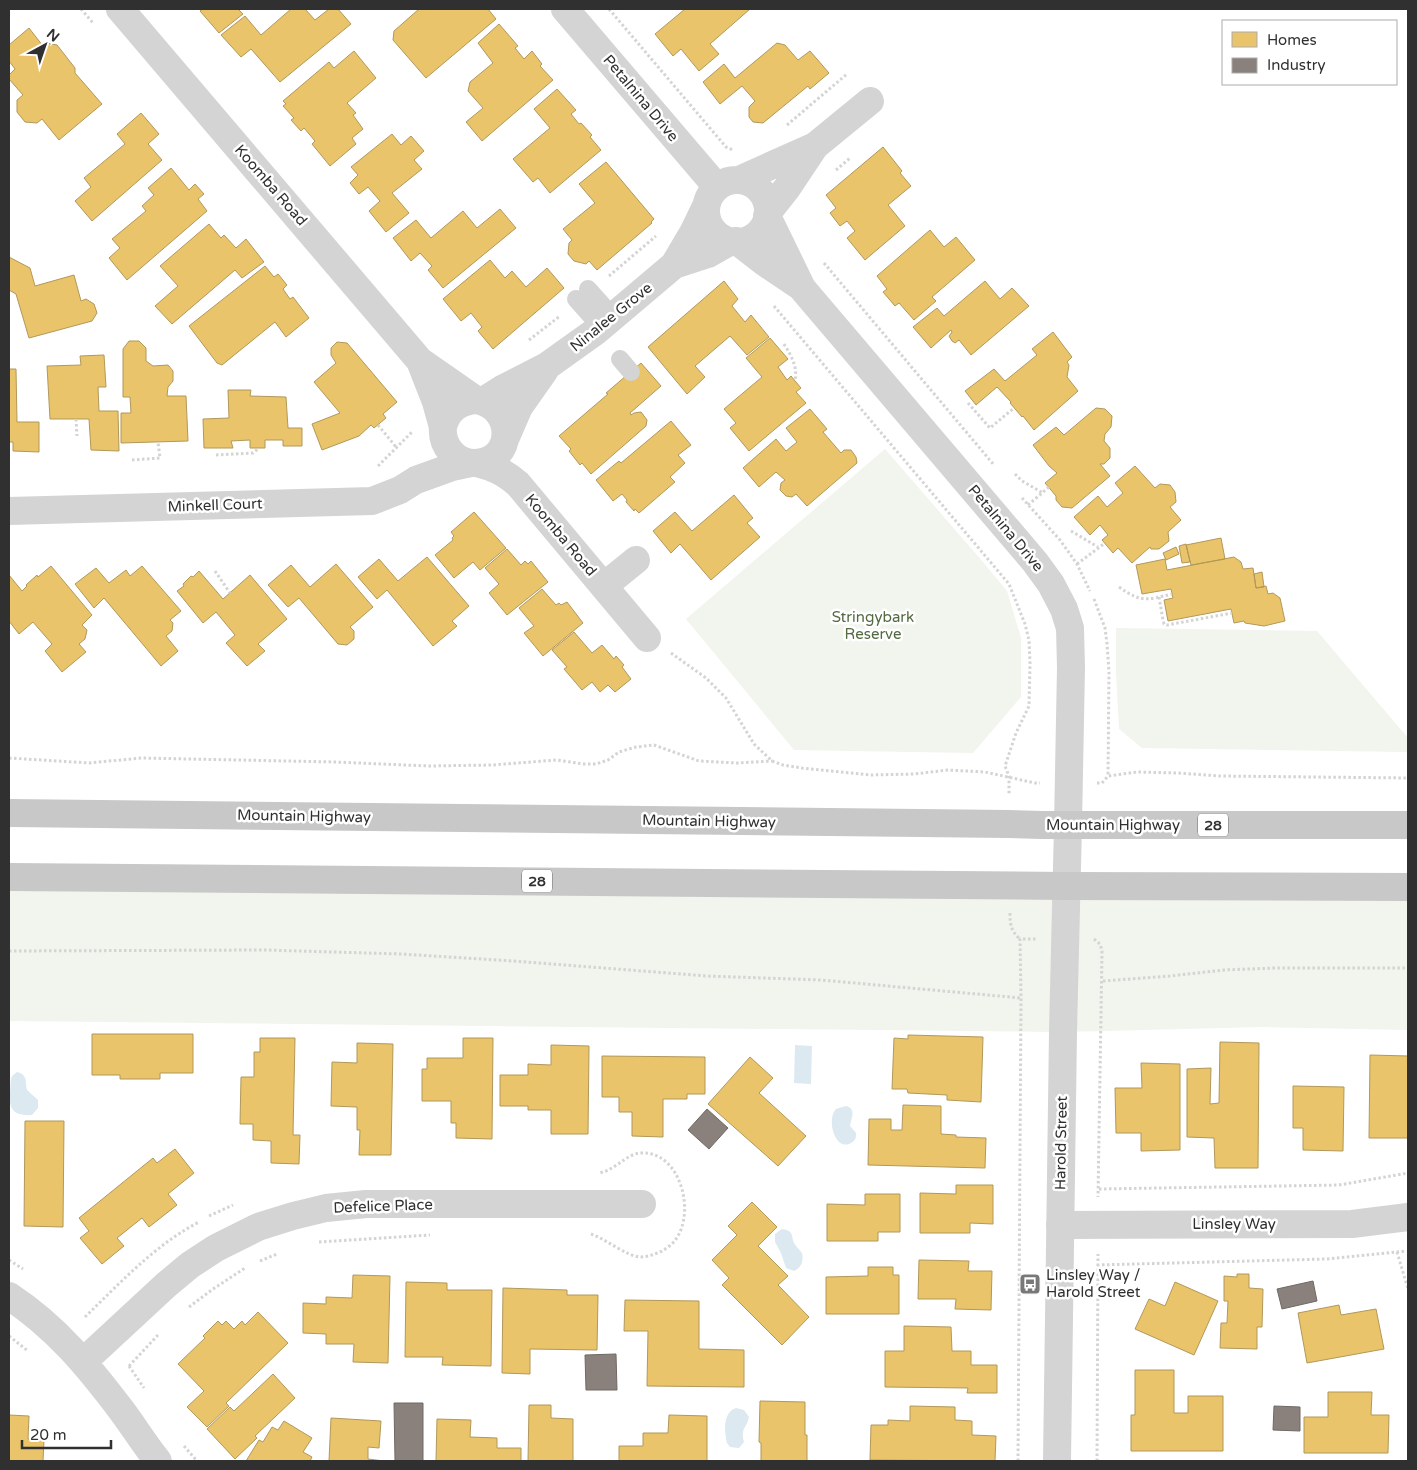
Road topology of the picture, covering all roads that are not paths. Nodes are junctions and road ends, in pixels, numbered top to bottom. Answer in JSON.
{"nodes":[{"id":1,"x":120,"y":9,"type":"edge"},
{"id":2,"x":565,"y":9,"type":"edge"},
{"id":3,"x":870,"y":101,"type":"dead end"},
{"id":4,"x":815,"y":146,"type":"junction"},
{"id":5,"x":721,"y":191,"type":"junction"},
{"id":6,"x":767,"y":214,"type":"junction"},
{"id":7,"x":734,"y":241,"type":"junction"},
{"id":8,"x":674,"y":265,"type":"junction"},
{"id":9,"x":801,"y":287,"type":"junction"},
{"id":10,"x":582,"y":294,"type":"dead end"},
{"id":11,"x":607,"y":322,"type":"junction"},
{"id":12,"x":420,"y":361,"type":"junction"},
{"id":13,"x":547,"y":366,"type":"junction"},
{"id":14,"x":480,"y":401,"type":"junction"},
{"id":15,"x":443,"y":430,"type":"junction"},
{"id":16,"x":505,"y":440,"type":"junction"},
{"id":17,"x":474,"y":463,"type":"junction"},
{"id":18,"x":416,"y":480,"type":"junction"},
{"id":19,"x":518,"y":484,"type":"junction"},
{"id":20,"x":9,"y":511,"type":"edge"},
{"id":21,"x":636,"y":560,"type":"dead end"},
{"id":22,"x":604,"y":586,"type":"junction"},
{"id":23,"x":647,"y":638,"type":"road end"},
{"id":24,"x":9,"y":813,"type":"edge"},
{"id":25,"x":1068,"y":824,"type":"junction"},
{"id":26,"x":1408,"y":825,"type":"edge"},
{"id":27,"x":9,"y":877,"type":"edge"},
{"id":28,"x":1066,"y":886,"type":"junction"},
{"id":29,"x":1408,"y":886,"type":"edge"},
{"id":30,"x":642,"y":1204,"type":"dead end"},
{"id":31,"x":1408,"y":1217,"type":"edge"},
{"id":32,"x":1060,"y":1225,"type":"junction"},
{"id":33,"x":9,"y":1296,"type":"edge"},
{"id":34,"x":84,"y":1361,"type":"junction"},
{"id":35,"x":158,"y":1461,"type":"edge"},
{"id":36,"x":1058,"y":1461,"type":"edge"}],
"edges":[{"from":1,"to":12,"type":"street","name":"Koomba Road"},
{"from":2,"to":5,"type":"street","name":"Petalnina Drive"},
{"from":3,"to":4,"type":"street"},
{"from":4,"to":5,"type":"street"},
{"from":4,"to":6,"type":"street"},
{"from":5,"to":6,"type":"street"},
{"from":5,"to":7,"type":"street"},
{"from":5,"to":8,"type":"street","name":"Ninalee Grove"},
{"from":6,"to":7,"type":"street"},
{"from":6,"to":9,"type":"street","name":"Petalnina Drive"},
{"from":7,"to":8,"type":"street","name":"Ninalee Grove"},
{"from":7,"to":9,"type":"street","name":"Petalnina Drive"},
{"from":8,"to":11,"type":"street","name":"Ninalee Grove"},
{"from":9,"to":25,"type":"street","name":"Petalnina Drive"},
{"from":10,"to":11,"type":"lane"},
{"from":11,"to":13,"type":"street","name":"Ninalee Grove"},
{"from":12,"to":14,"type":"street","name":"Koomba Road"},
{"from":12,"to":15,"type":"street","name":"Koomba Road"},
{"from":13,"to":14,"type":"street","name":"Ninalee Grove"},
{"from":13,"to":16,"type":"street","name":"Ninalee Grove"},
{"from":14,"to":15,"type":"street"},
{"from":14,"to":16,"type":"street"},
{"from":15,"to":17,"type":"street"},
{"from":15,"to":18,"type":"street","name":"Minkell Court"},
{"from":16,"to":17,"type":"street"},
{"from":16,"to":19,"type":"street","name":"Koomba Road"},
{"from":17,"to":18,"type":"street","name":"Minkell Court"},
{"from":17,"to":19,"type":"street","name":"Koomba Road"},
{"from":18,"to":20,"type":"street","name":"Minkell Court"},
{"from":19,"to":22,"type":"street","name":"Koomba Road"},
{"from":21,"to":22,"type":"street","name":"Koomba Road"},
{"from":22,"to":23,"type":"street","name":"Koomba Road"},
{"from":24,"to":25,"type":"main road","name":"Mountain Highway","number":"28"},
{"from":25,"to":26,"type":"main road","name":"Mountain Highway","number":"28"},
{"from":25,"to":28,"type":"street","name":"Harold Street"},
{"from":27,"to":28,"type":"main road","number":"28"},
{"from":28,"to":29,"type":"main road","number":"28"},
{"from":28,"to":32,"type":"street","name":"Harold Street"},
{"from":30,"to":34,"type":"street","name":"Defelice Place"},
{"from":31,"to":32,"type":"street","name":"Linsley Way"},
{"from":32,"to":36,"type":"street","name":"Harold Street"},
{"from":33,"to":34,"type":"street"},
{"from":34,"to":35,"type":"street"}]}
